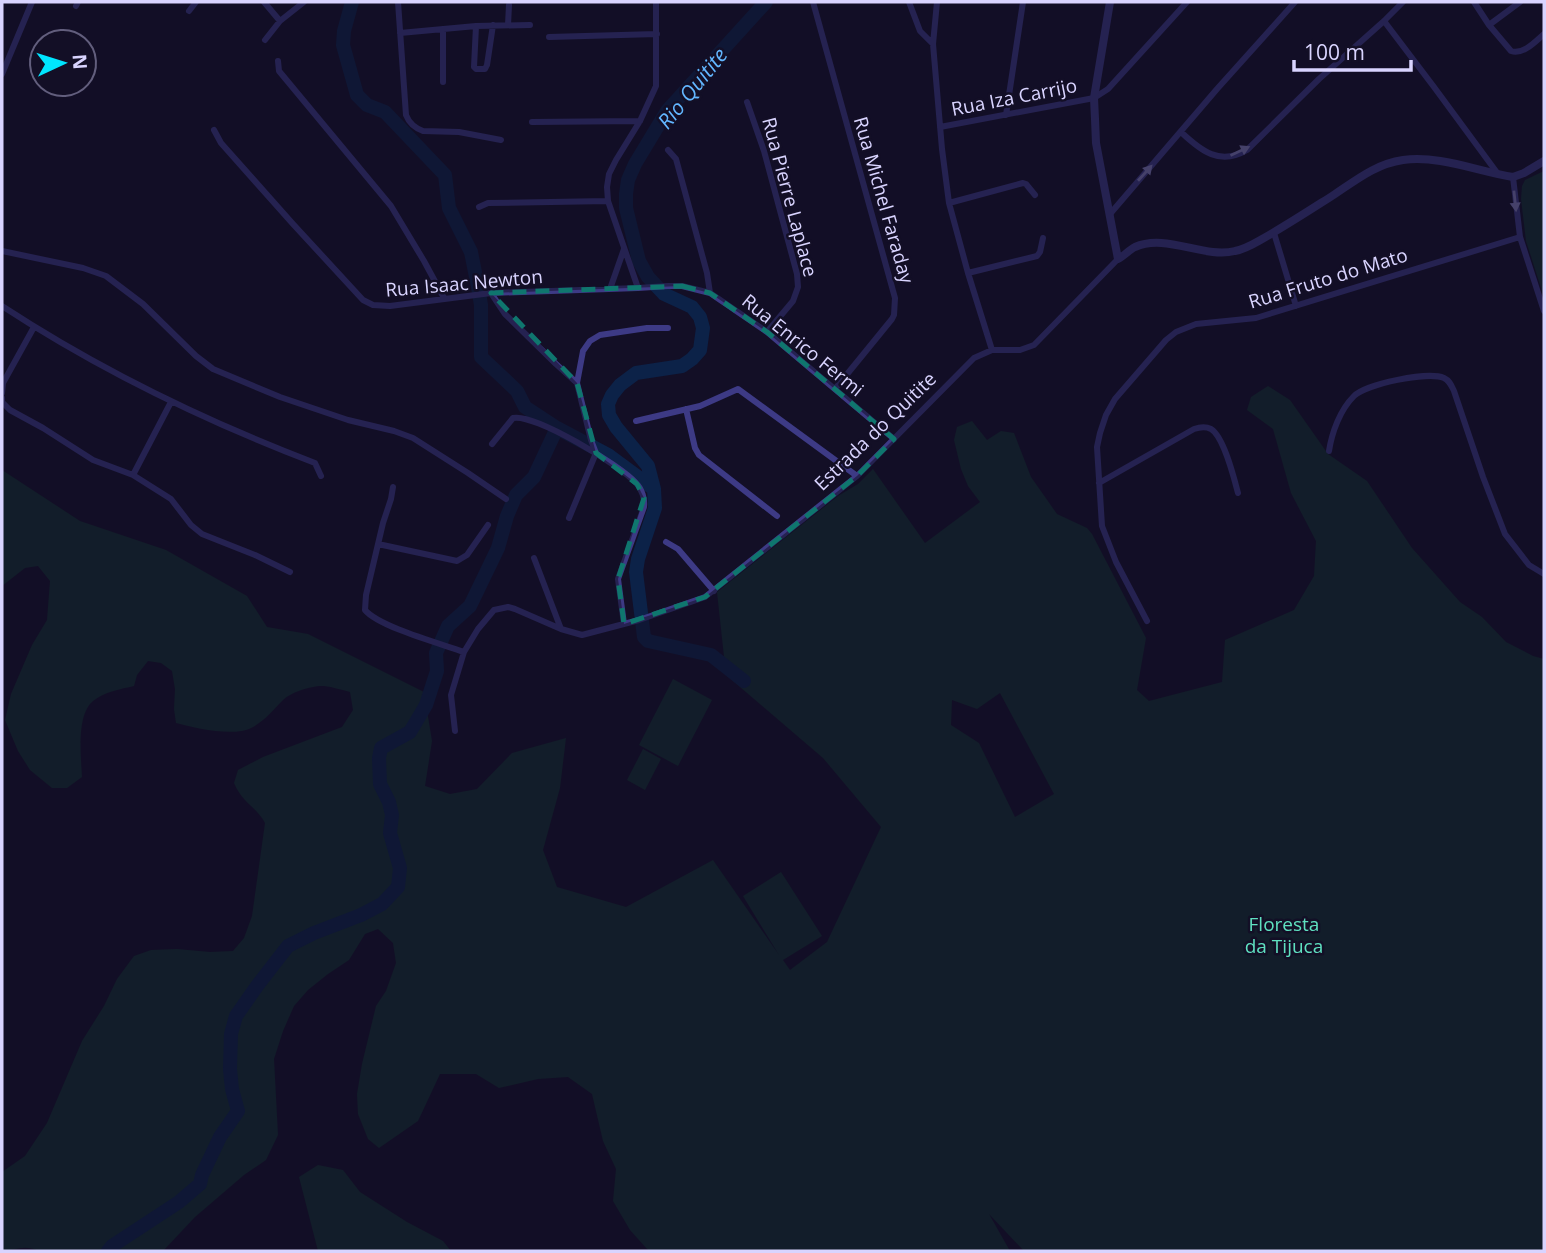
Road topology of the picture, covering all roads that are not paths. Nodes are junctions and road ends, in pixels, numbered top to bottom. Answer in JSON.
{"nodes":[{"id":1,"x":32,"y":2,"type":"edge"},
{"id":2,"x":196,"y":2,"type":"edge"},
{"id":3,"x":264,"y":2,"type":"edge"},
{"id":4,"x":304,"y":2,"type":"edge"},
{"id":5,"x":398,"y":2,"type":"edge"},
{"id":6,"x":656,"y":2,"type":"edge"},
{"id":7,"x":813,"y":2,"type":"edge"},
{"id":8,"x":909,"y":2,"type":"edge"},
{"id":9,"x":937,"y":2,"type":"edge"},
{"id":10,"x":1023,"y":2,"type":"edge"},
{"id":11,"x":1110,"y":2,"type":"edge"},
{"id":12,"x":1186,"y":2,"type":"edge"},
{"id":13,"x":1295,"y":2,"type":"edge"},
{"id":14,"x":1403,"y":2,"type":"edge"},
{"id":15,"x":1474,"y":2,"type":"edge"},
{"id":16,"x":1520,"y":2,"type":"edge"},
{"id":17,"x":509,"y":5,"type":"dead end"},
{"id":18,"x":188,"y":10,"type":"dead end"},
{"id":19,"x":280,"y":21,"type":"junction"},
{"id":20,"x":1384,"y":22,"type":"junction"},
{"id":21,"x":508,"y":25,"type":"junction"},
{"id":22,"x":530,"y":25,"type":"dead end"},
{"id":23,"x":1489,"y":25,"type":"junction"},
{"id":24,"x":476,"y":26,"type":"junction"},
{"id":25,"x":493,"y":26,"type":"junction"},
{"id":26,"x":443,"y":29,"type":"junction"},
{"id":27,"x":400,"y":33,"type":"junction"},
{"id":28,"x":657,"y":34,"type":"junction"},
{"id":29,"x":1544,"y":34,"type":"edge"},
{"id":30,"x":549,"y":37,"type":"dead end"},
{"id":31,"x":265,"y":40,"type":"dead end"},
{"id":32,"x":933,"y":44,"type":"junction"},
{"id":33,"x":278,"y":61,"type":"dead end"},
{"id":34,"x":2,"y":74,"type":"edge"},
{"id":35,"x":443,"y":82,"type":"dead end"},
{"id":36,"x":1094,"y":98,"type":"junction"},
{"id":37,"x":747,"y":102,"type":"dead end"},
{"id":38,"x":1006,"y":115,"type":"junction"},
{"id":39,"x":640,"y":121,"type":"junction"},
{"id":40,"x":532,"y":122,"type":"dead end"},
{"id":41,"x":940,"y":127,"type":"junction"},
{"id":42,"x":214,"y":130,"type":"dead end"},
{"id":43,"x":1181,"y":132,"type":"junction"},
{"id":44,"x":501,"y":140,"type":"dead end"},
{"id":45,"x":668,"y":150,"type":"dead end"},
{"id":46,"x":1544,"y":161,"type":"edge"},
{"id":47,"x":1498,"y":174,"type":"junction"},
{"id":48,"x":1513,"y":177,"type":"junction"},
{"id":49,"x":1035,"y":195,"type":"dead end"},
{"id":50,"x":608,"y":201,"type":"junction"},
{"id":51,"x":949,"y":202,"type":"junction"},
{"id":52,"x":479,"y":207,"type":"dead end"},
{"id":53,"x":1110,"y":214,"type":"junction"},
{"id":54,"x":1274,"y":233,"type":"junction"},
{"id":55,"x":1520,"y":237,"type":"junction"},
{"id":56,"x":1043,"y":238,"type":"dead end"},
{"id":57,"x":624,"y":249,"type":"junction"},
{"id":58,"x":2,"y":251,"type":"edge"},
{"id":59,"x":1118,"y":260,"type":"junction"},
{"id":60,"x":968,"y":273,"type":"junction"},
{"id":61,"x":642,"y":288,"type":"junction"},
{"id":62,"x":610,"y":289,"type":"junction"},
{"id":63,"x":710,"y":293,"type":"junction"},
{"id":64,"x":489,"y":294,"type":"junction"},
{"id":65,"x":444,"y":298,"type":"junction"},
{"id":66,"x":2,"y":306,"type":"edge"},
{"id":67,"x":1296,"y":306,"type":"junction"},
{"id":68,"x":1544,"y":311,"type":"edge"},
{"id":69,"x":34,"y":327,"type":"junction"},
{"id":70,"x":668,"y":328,"type":"dead end"},
{"id":71,"x":767,"y":332,"type":"junction"},
{"id":72,"x":992,"y":350,"type":"junction"},
{"id":73,"x":577,"y":383,"type":"junction"},
{"id":74,"x":835,"y":389,"type":"junction"},
{"id":75,"x":2,"y":396,"type":"edge"},
{"id":76,"x":171,"y":402,"type":"junction"},
{"id":77,"x":686,"y":409,"type":"junction"},
{"id":78,"x":636,"y":421,"type":"dead end"},
{"id":79,"x":894,"y":439,"type":"junction"},
{"id":80,"x":492,"y":444,"type":"dead end"},
{"id":81,"x":1329,"y":451,"type":"dead end"},
{"id":82,"x":595,"y":452,"type":"junction"},
{"id":83,"x":133,"y":475,"type":"junction"},
{"id":84,"x":321,"y":476,"type":"dead end"},
{"id":85,"x":858,"y":476,"type":"junction"},
{"id":86,"x":1099,"y":483,"type":"junction"},
{"id":87,"x":393,"y":487,"type":"dead end"},
{"id":88,"x":1238,"y":493,"type":"dead end"},
{"id":89,"x":506,"y":499,"type":"dead end"},
{"id":90,"x":777,"y":516,"type":"dead end"},
{"id":91,"x":569,"y":518,"type":"dead end"},
{"id":92,"x":488,"y":525,"type":"dead end"},
{"id":93,"x":666,"y":542,"type":"dead end"},
{"id":94,"x":378,"y":544,"type":"junction"},
{"id":95,"x":534,"y":558,"type":"dead end"},
{"id":96,"x":290,"y":572,"type":"dead end"},
{"id":97,"x":1544,"y":574,"type":"edge"},
{"id":98,"x":715,"y":591,"type":"junction"},
{"id":99,"x":1147,"y":621,"type":"dead end"},
{"id":100,"x":624,"y":624,"type":"junction"},
{"id":101,"x":561,"y":629,"type":"junction"},
{"id":102,"x":464,"y":652,"type":"junction"},
{"id":103,"x":455,"y":731,"type":"dead end"}],
"edges":[{"from":1,"to":34,"type":"street"},
{"from":2,"to":18,"type":"street"},
{"from":3,"to":19,"type":"street"},
{"from":4,"to":19,"type":"street"},
{"from":5,"to":27,"type":"street"},
{"from":6,"to":28,"type":"street"},
{"from":7,"to":74,"type":"street","name":"Rua Michel Faraday"},
{"from":8,"to":32,"type":"street"},
{"from":9,"to":32,"type":"street"},
{"from":10,"to":38,"type":"street"},
{"from":11,"to":36,"type":"street"},
{"from":12,"to":36,"type":"street"},
{"from":13,"to":43,"type":"street"},
{"from":14,"to":20,"type":"street"},
{"from":15,"to":23,"type":"street"},
{"from":16,"to":23,"type":"street"},
{"from":17,"to":21,"type":"street"},
{"from":19,"to":31,"type":"street"},
{"from":43,"to":20,"type":"street","one_way":true},
{"from":20,"to":47,"type":"street"},
{"from":21,"to":22,"type":"street"},
{"from":21,"to":25,"type":"street"},
{"from":23,"to":29,"type":"street"},
{"from":24,"to":25,"type":"street"},
{"from":24,"to":25,"type":"street"},
{"from":24,"to":26,"type":"street"},
{"from":26,"to":27,"type":"street"},
{"from":26,"to":35,"type":"street"},
{"from":27,"to":44,"type":"street"},
{"from":28,"to":30,"type":"street"},
{"from":28,"to":39,"type":"street"},
{"from":32,"to":41,"type":"street"},
{"from":33,"to":65,"type":"street"},
{"from":36,"to":38,"type":"street","name":"Rua Iza Carrijo"},
{"from":36,"to":53,"type":"street"},
{"from":37,"to":71,"type":"street","name":"Rua Pierre Laplace"},
{"from":38,"to":41,"type":"street","name":"Rua Iza Carrijo"},
{"from":39,"to":40,"type":"street"},
{"from":39,"to":50,"type":"street"},
{"from":41,"to":51,"type":"street"},
{"from":42,"to":65,"type":"street","name":"Rua Isaac Newton"},
{"from":53,"to":43,"type":"street","one_way":true},
{"from":45,"to":63,"type":"street"},
{"from":46,"to":48,"type":"street"},
{"from":47,"to":48,"type":"street"},
{"from":47,"to":54,"type":"street"},
{"from":48,"to":55,"type":"street","one_way":true},
{"from":49,"to":51,"type":"street"},
{"from":50,"to":52,"type":"street"},
{"from":50,"to":57,"type":"street"},
{"from":51,"to":60,"type":"street"},
{"from":53,"to":59,"type":"street"},
{"from":54,"to":59,"type":"street"},
{"from":54,"to":67,"type":"street"},
{"from":55,"to":67,"type":"street","name":"Rua Fruto do Mato"},
{"from":55,"to":68,"type":"street"},
{"from":56,"to":60,"type":"street"},
{"from":57,"to":61,"type":"street"},
{"from":57,"to":62,"type":"street"},
{"from":58,"to":89,"type":"street"},
{"from":59,"to":72,"type":"street","name":"Estrada do Quitite"},
{"from":60,"to":72,"type":"street"},
{"from":61,"to":62,"type":"street","name":"Rua Isaac Newton"},
{"from":61,"to":63,"type":"street","name":"Rua Isaac Newton"},
{"from":62,"to":64,"type":"street","name":"Rua Isaac Newton"},
{"from":63,"to":71,"type":"street","name":"Rua Enrico Fermi"},
{"from":64,"to":65,"type":"street","name":"Rua Isaac Newton"},
{"from":64,"to":73,"type":"street"},
{"from":66,"to":69,"type":"street"},
{"from":67,"to":86,"type":"street","name":"Rua Fruto do Mato"},
{"from":69,"to":75,"type":"street"},
{"from":69,"to":76,"type":"street"},
{"from":70,"to":73,"type":"street"},
{"from":71,"to":74,"type":"street","name":"Rua Enrico Fermi"},
{"from":72,"to":79,"type":"street","name":"Estrada do Quitite"},
{"from":73,"to":82,"type":"street"},
{"from":74,"to":79,"type":"street","name":"Rua Enrico Fermi"},
{"from":75,"to":83,"type":"street"},
{"from":76,"to":83,"type":"street"},
{"from":76,"to":84,"type":"street"},
{"from":77,"to":78,"type":"street"},
{"from":77,"to":85,"type":"street"},
{"from":77,"to":90,"type":"street"},
{"from":79,"to":85,"type":"street","name":"Estrada do Quitite"},
{"from":80,"to":82,"type":"street"},
{"from":81,"to":97,"type":"street"},
{"from":82,"to":91,"type":"street"},
{"from":82,"to":100,"type":"street"},
{"from":83,"to":96,"type":"street"},
{"from":85,"to":98,"type":"street","name":"Estrada do Quitite"},
{"from":86,"to":88,"type":"street"},
{"from":86,"to":99,"type":"street","name":"Rua Fruto do Mato"},
{"from":87,"to":94,"type":"street"},
{"from":92,"to":94,"type":"street"},
{"from":93,"to":98,"type":"street"},
{"from":94,"to":102,"type":"street"},
{"from":95,"to":101,"type":"street"},
{"from":98,"to":100,"type":"street","name":"Estrada do Quitite"},
{"from":100,"to":101,"type":"street","name":"Estrada do Quitite"},
{"from":101,"to":102,"type":"street","name":"Estrada do Quitite"},
{"from":102,"to":103,"type":"street","name":"Estrada do Quitite"}]}
